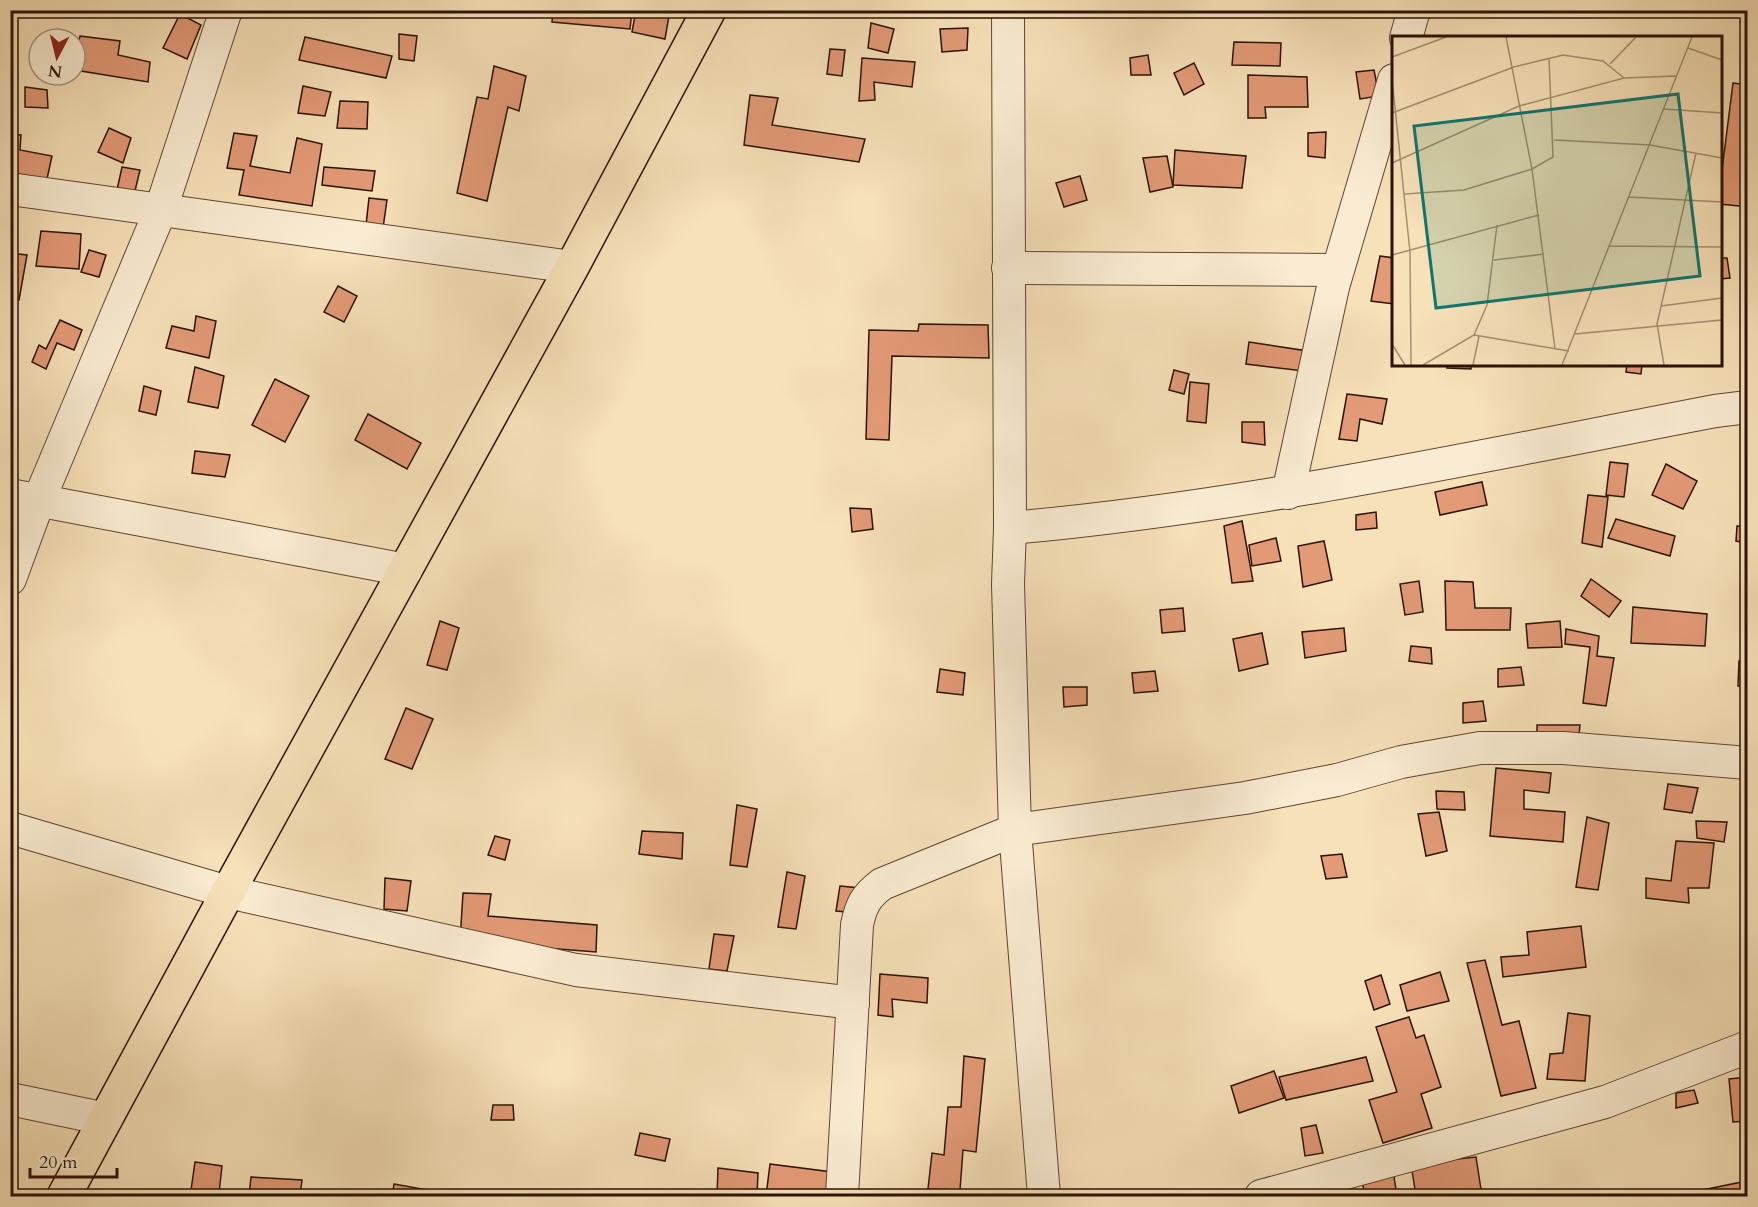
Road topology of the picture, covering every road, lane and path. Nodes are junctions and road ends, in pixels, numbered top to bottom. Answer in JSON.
{"nodes":[{"id":1,"x":226,"y":10,"type":"edge"},
{"id":2,"x":709,"y":10,"type":"edge"},
{"id":3,"x":1008,"y":10,"type":"edge"},
{"id":4,"x":1414,"y":10,"type":"edge"},
{"id":5,"x":1407,"y":36,"type":"edge"},
{"id":6,"x":1392,"y":87,"type":"edge"},
{"id":7,"x":10,"y":189,"type":"edge"},
{"id":8,"x":161,"y":208,"type":"junction"},
{"id":9,"x":572,"y":267,"type":"junction"},
{"id":10,"x":1008,"y":268,"type":"junction"},
{"id":11,"x":1337,"y":270,"type":"junction"},
{"id":12,"x":1748,"y":407,"type":"edge"},
{"id":13,"x":1288,"y":493,"type":"junction"},
{"id":14,"x":25,"y":497,"type":"edge"},
{"id":15,"x":1010,"y":528,"type":"junction"},
{"id":16,"x":406,"y":570,"type":"junction"},
{"id":17,"x":10,"y":579,"type":"edge"},
{"id":18,"x":1748,"y":763,"type":"edge"},
{"id":19,"x":10,"y":828,"type":"edge"},
{"id":20,"x":1015,"y":830,"type":"junction"},
{"id":21,"x":228,"y":892,"type":"junction"},
{"id":22,"x":853,"y":1003,"type":"junction"},
{"id":23,"x":1748,"y":1047,"type":"edge"},
{"id":24,"x":10,"y":1099,"type":"edge"},
{"id":25,"x":105,"y":1119,"type":"junction"},
{"id":26,"x":64,"y":1197,"type":"edge"},
{"id":27,"x":842,"y":1197,"type":"edge"},
{"id":28,"x":1044,"y":1197,"type":"edge"},
{"id":29,"x":1261,"y":1197,"type":"edge"}],
"edges":[{"from":1,"to":8,"type":"street"},
{"from":2,"to":9,"type":"highway"},
{"from":3,"to":10,"type":"street"},
{"from":4,"to":5,"type":"street"},
{"from":6,"to":11,"type":"street"},
{"from":7,"to":8,"type":"street"},
{"from":8,"to":9,"type":"street"},
{"from":8,"to":14,"type":"street"},
{"from":9,"to":16,"type":"highway"},
{"from":10,"to":11,"type":"street"},
{"from":10,"to":15,"type":"street"},
{"from":11,"to":13,"type":"street"},
{"from":12,"to":13,"type":"street"},
{"from":13,"to":15,"type":"street"},
{"from":14,"to":16,"type":"street"},
{"from":14,"to":17,"type":"street"},
{"from":15,"to":20,"type":"street"},
{"from":16,"to":21,"type":"highway"},
{"from":18,"to":20,"type":"street"},
{"from":19,"to":21,"type":"street"},
{"from":20,"to":22,"type":"street"},
{"from":20,"to":28,"type":"street"},
{"from":21,"to":22,"type":"street"},
{"from":21,"to":25,"type":"highway"},
{"from":22,"to":27,"type":"street"},
{"from":23,"to":29,"type":"street"},
{"from":24,"to":25,"type":"street"},
{"from":25,"to":26,"type":"highway"}]}
